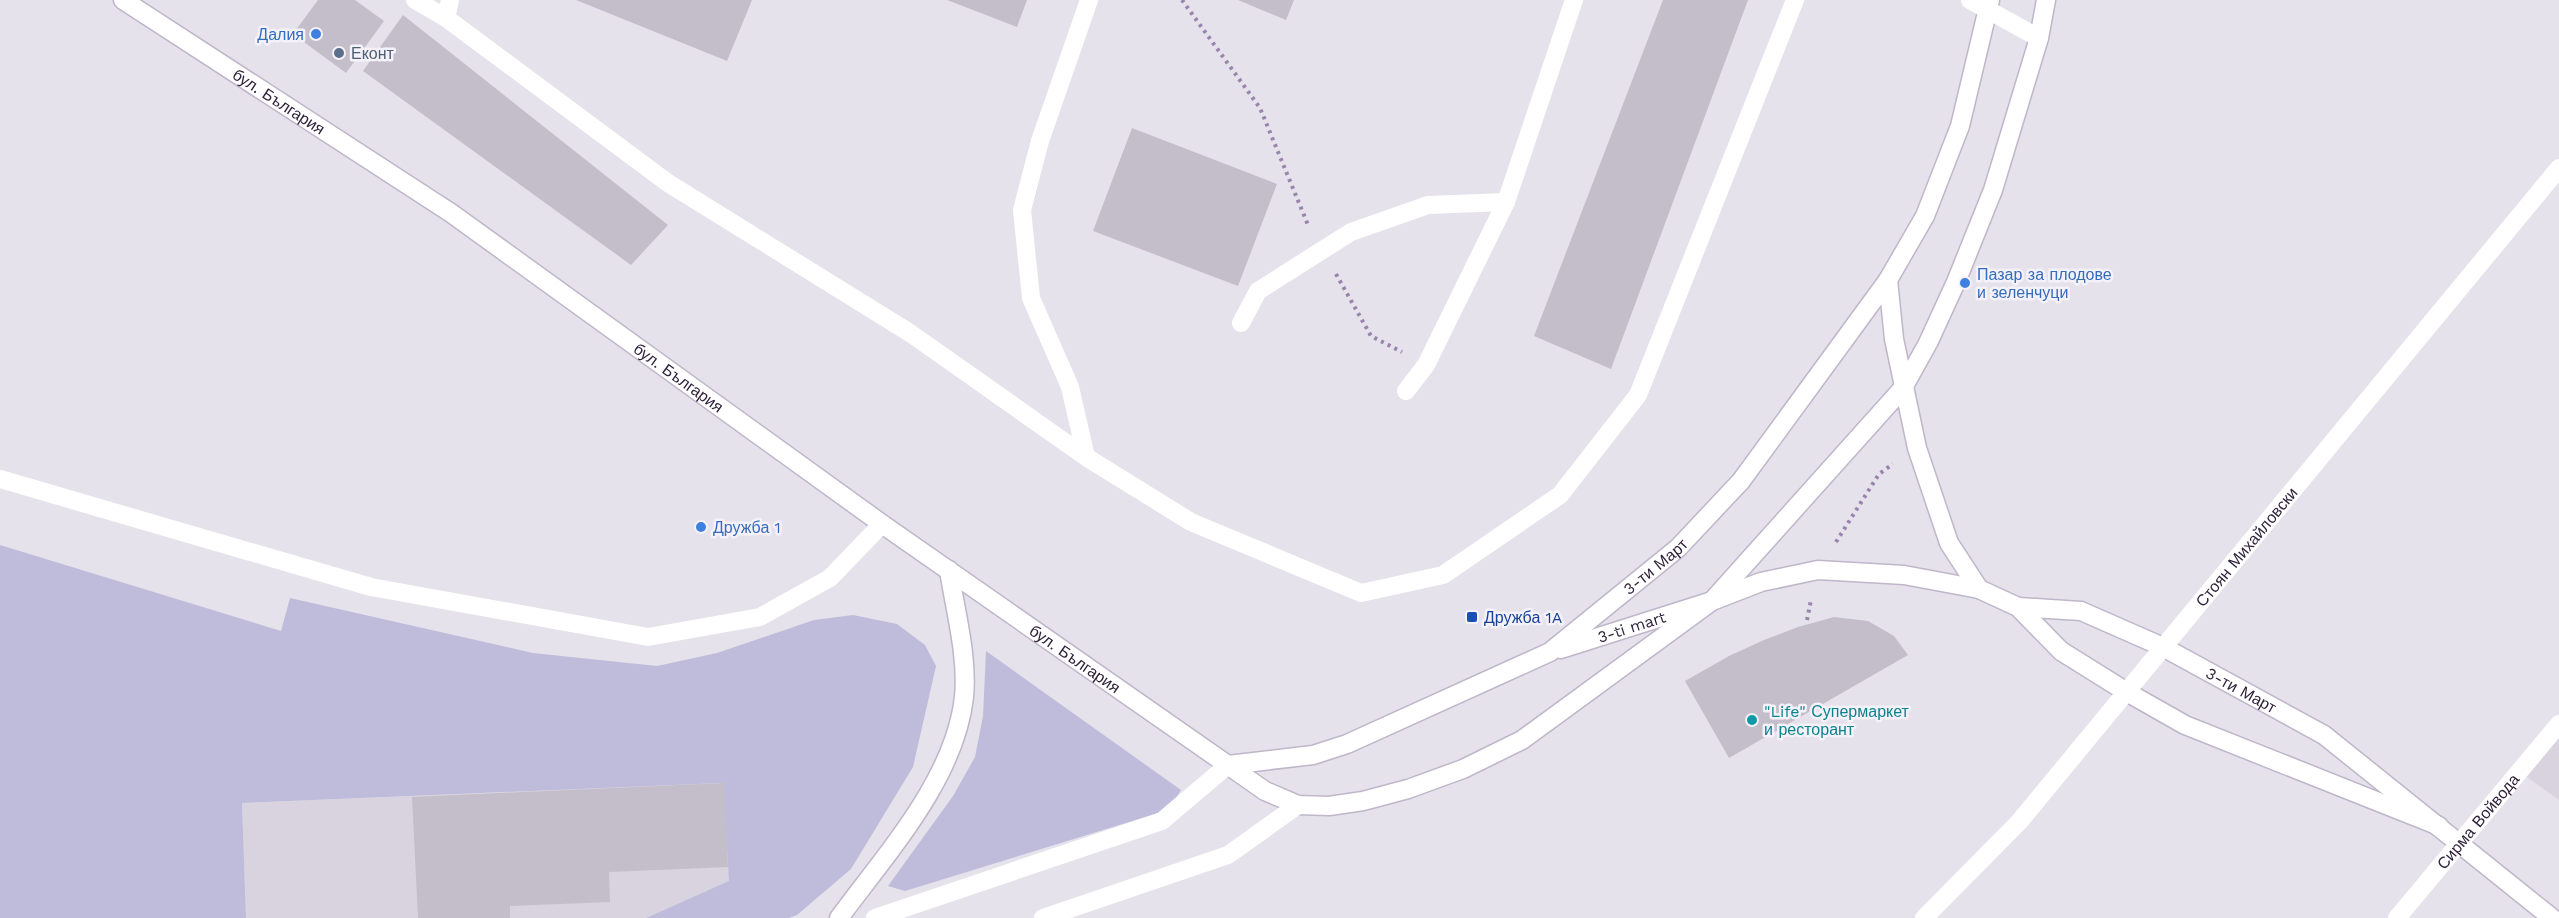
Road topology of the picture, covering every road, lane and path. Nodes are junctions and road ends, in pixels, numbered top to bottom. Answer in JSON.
{"nodes":[{"id":1,"x":123,"y":0,"type":"edge"},
{"id":2,"x":415,"y":0,"type":"edge"},
{"id":3,"x":450,"y":0,"type":"edge"},
{"id":4,"x":1089,"y":0,"type":"edge"},
{"id":5,"x":1182,"y":0,"type":"edge"},
{"id":6,"x":1574,"y":0,"type":"edge"},
{"id":7,"x":1795,"y":0,"type":"edge"},
{"id":8,"x":1970,"y":0,"type":"edge"},
{"id":9,"x":2046,"y":0,"type":"edge"},
{"id":10,"x":1989,"y":6,"type":"edge"},
{"id":11,"x":446,"y":18,"type":"junction"},
{"id":12,"x":2040,"y":38,"type":"junction"},
{"id":13,"x":2559,"y":168,"type":"edge"},
{"id":14,"x":1506,"y":202,"type":"junction"},
{"id":15,"x":1323,"y":250,"type":"junction"},
{"id":16,"x":1888,"y":280,"type":"junction"},
{"id":17,"x":1241,"y":322,"type":"dead end"},
{"id":18,"x":1426,"y":365,"type":"junction"},
{"id":19,"x":1903,"y":388,"type":"junction"},
{"id":20,"x":1406,"y":391,"type":"dead end"},
{"id":21,"x":1917,"y":448,"type":"junction"},
{"id":22,"x":1086,"y":457,"type":"junction"},
{"id":23,"x":0,"y":479,"type":"edge"},
{"id":24,"x":882,"y":524,"type":"junction"},
{"id":25,"x":1834,"y":544,"type":"dead end"},
{"id":26,"x":949,"y":570,"type":"junction"},
{"id":27,"x":1979,"y":589,"type":"junction"},
{"id":28,"x":1712,"y":601,"type":"junction"},
{"id":29,"x":2018,"y":607,"type":"junction"},
{"id":30,"x":2163,"y":647,"type":"junction"},
{"id":31,"x":1550,"y":652,"type":"junction"},
{"id":32,"x":2125,"y":691,"type":"junction"},
{"id":33,"x":2559,"y":724,"type":"edge"},
{"id":34,"x":1228,"y":765,"type":"junction"},
{"id":35,"x":1298,"y":805,"type":"junction"},
{"id":36,"x":2439,"y":826,"type":"junction"},
{"id":37,"x":2459,"y":842,"type":"junction"},
{"id":38,"x":839,"y":918,"type":"edge"},
{"id":39,"x":875,"y":918,"type":"edge"},
{"id":40,"x":1043,"y":918,"type":"edge"},
{"id":41,"x":1924,"y":918,"type":"edge"},
{"id":42,"x":2397,"y":918,"type":"edge"},
{"id":43,"x":2552,"y":918,"type":"edge"}],
"edges":[{"from":1,"to":24,"type":"street","name":"бул. България"},
{"from":2,"to":11,"type":"street"},
{"from":3,"to":11,"type":"street"},
{"from":4,"to":22,"type":"street"},
{"from":5,"to":15,"type":"path"},
{"from":6,"to":14,"type":"street"},
{"from":7,"to":22,"type":"street"},
{"from":8,"to":10,"type":"street"},
{"from":9,"to":12,"type":"street"},
{"from":10,"to":12,"type":"street"},
{"from":10,"to":16,"type":"street","name":"3-ти Март"},
{"from":11,"to":22,"type":"street"},
{"from":12,"to":19,"type":"street"},
{"from":13,"to":30,"type":"street","name":"Стоян Михайловски"},
{"from":14,"to":15,"type":"street"},
{"from":14,"to":18,"type":"street"},
{"from":15,"to":17,"type":"street"},
{"from":15,"to":18,"type":"path"},
{"from":16,"to":19,"type":"street"},
{"from":16,"to":31,"type":"street","name":"3-ти Март"},
{"from":18,"to":20,"type":"street"},
{"from":19,"to":21,"type":"street"},
{"from":19,"to":28,"type":"street"},
{"from":21,"to":25,"type":"path"},
{"from":21,"to":27,"type":"street"},
{"from":23,"to":24,"type":"street"},
{"from":24,"to":26,"type":"street","name":"бул. България"},
{"from":26,"to":34,"type":"street","name":"бул. България"},
{"from":26,"to":38,"type":"street"},
{"from":27,"to":28,"type":"street","name":"3-ти Март"},
{"from":27,"to":29,"type":"street","name":"3-ти Март"},
{"from":28,"to":31,"type":"street","name":"3-ti mart"},
{"from":28,"to":35,"type":"street"},
{"from":29,"to":30,"type":"street","name":"3-ти Март"},
{"from":29,"to":32,"type":"street","name":"3-ти Март"},
{"from":30,"to":32,"type":"street","name":"Стоян Михайловски"},
{"from":30,"to":36,"type":"street","name":"3-ти Март"},
{"from":31,"to":34,"type":"street","name":"3-ти Март"},
{"from":32,"to":36,"type":"street","name":"3-ти Март"},
{"from":32,"to":41,"type":"street","name":"Стоян Михайловски"},
{"from":33,"to":37,"type":"street","name":"Сирма Войвода"},
{"from":34,"to":35,"type":"street","name":"бул. България"},
{"from":34,"to":39,"type":"street"},
{"from":35,"to":40,"type":"street"},
{"from":36,"to":37,"type":"street","name":"3-ти Март"},
{"from":37,"to":42,"type":"street","name":"Сирма Войвода"},
{"from":37,"to":43,"type":"street","name":"3-ти Март"}]}
